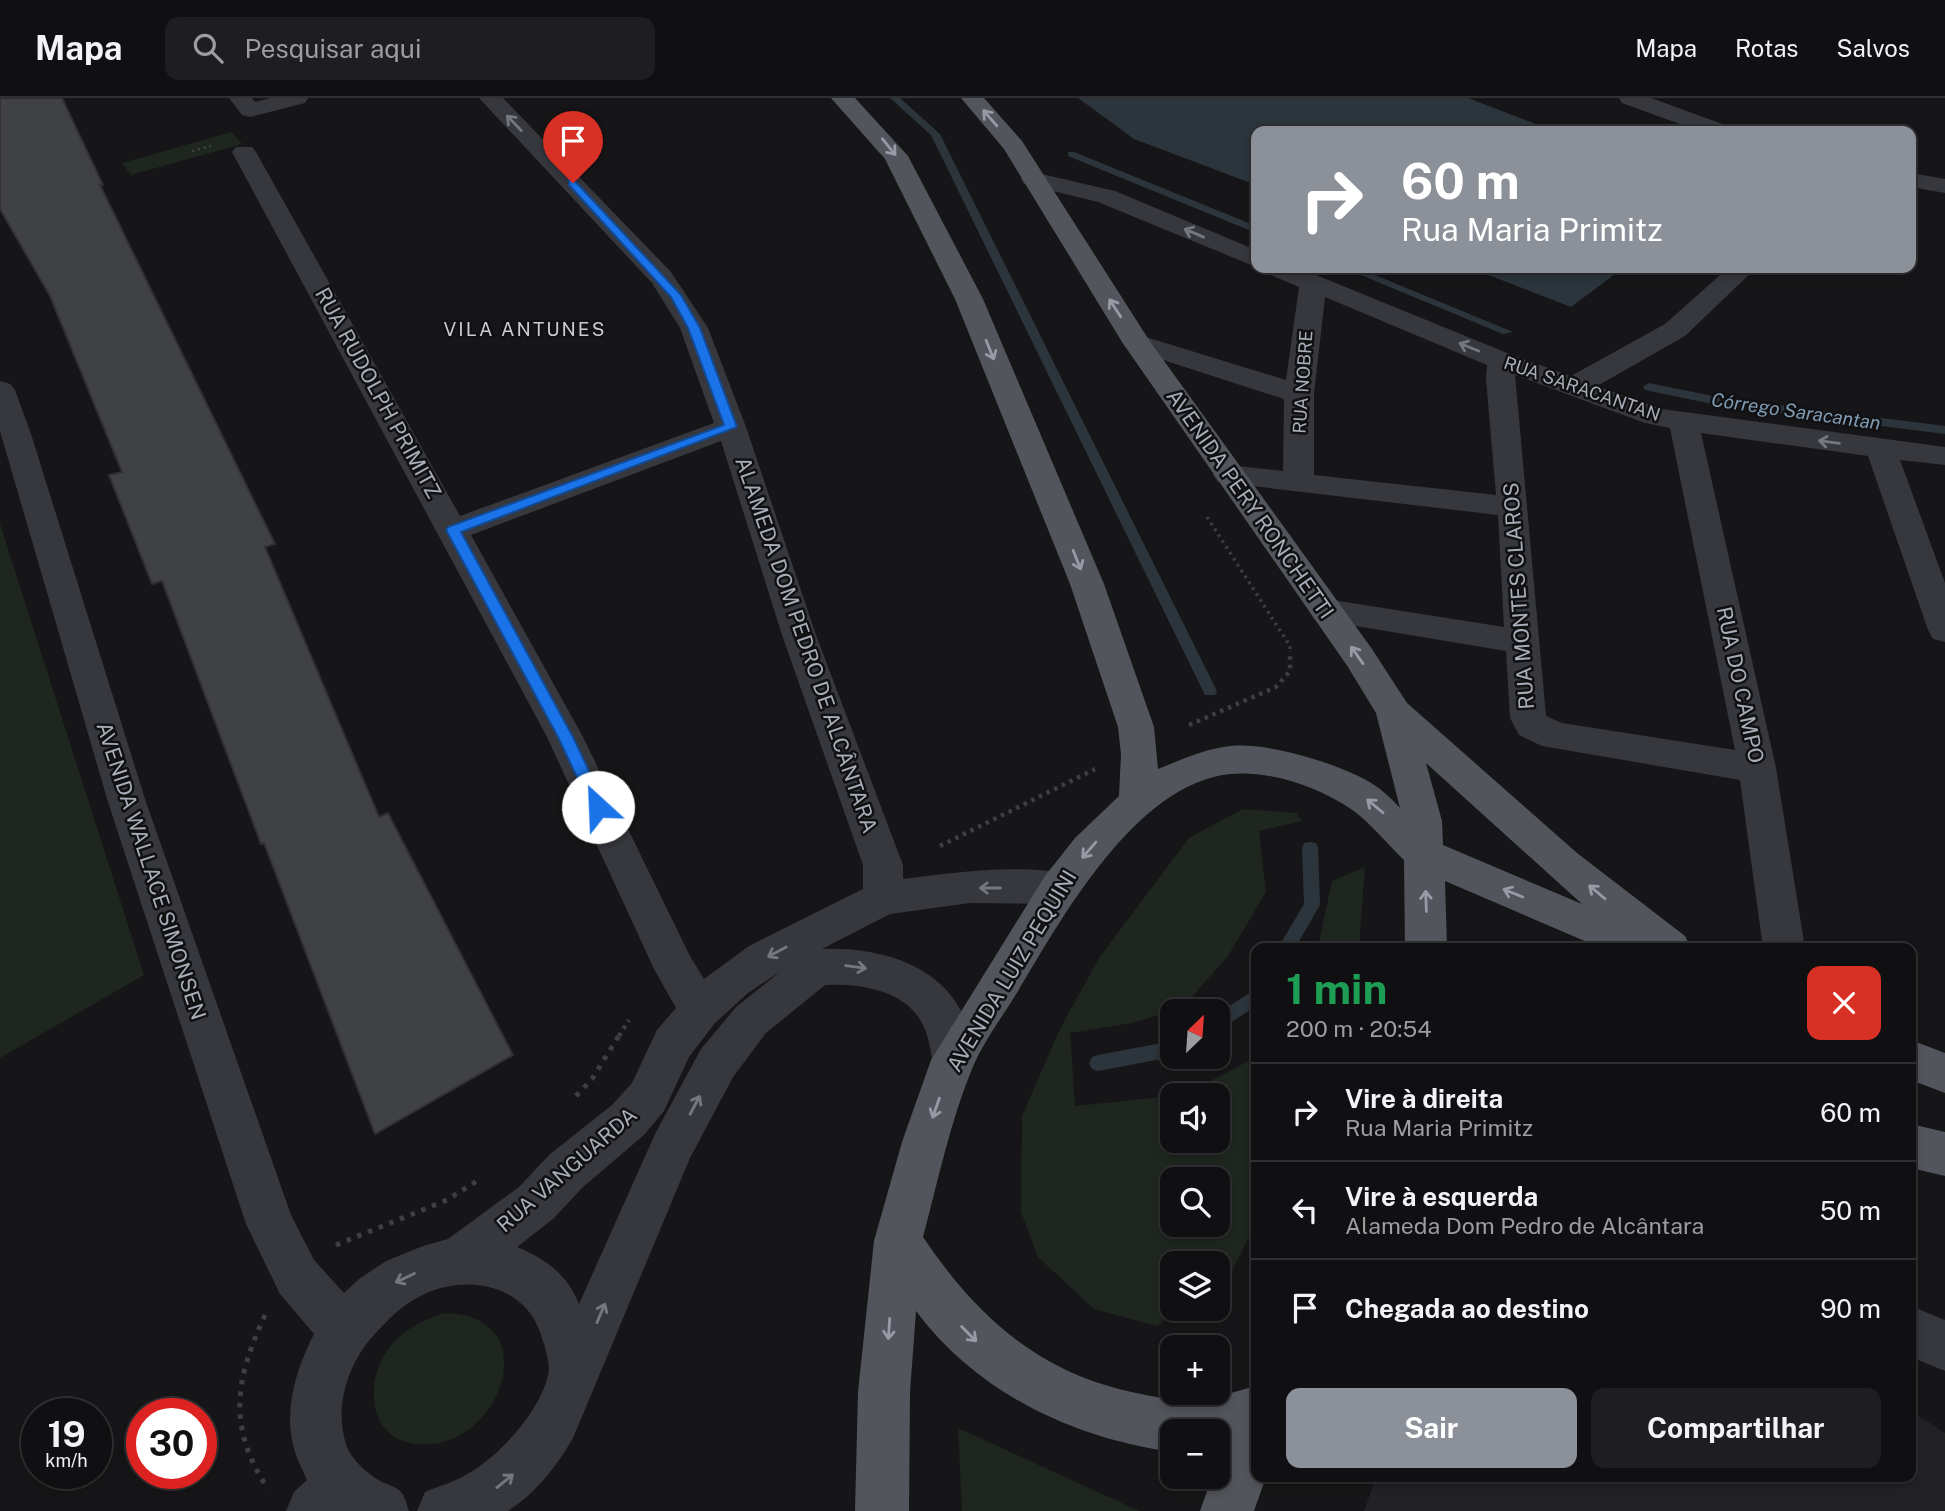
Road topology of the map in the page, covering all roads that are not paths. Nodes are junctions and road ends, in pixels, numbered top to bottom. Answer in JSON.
{"nodes":[{"id":1,"x":297,"y":98,"type":"edge"},
{"id":2,"x":490,"y":98,"type":"edge"},
{"id":3,"x":842,"y":98,"type":"edge"},
{"id":4,"x":972,"y":98,"type":"edge"},
{"id":5,"x":1630,"y":98,"type":"edge"},
{"id":6,"x":245,"y":104,"type":"edge"},
{"id":7,"x":1706,"y":126,"type":"edge"},
{"id":8,"x":244,"y":152,"type":"dead end"},
{"id":9,"x":1033,"y":179,"type":"junction"},
{"id":10,"x":1916,"y":181,"type":"edge"},
{"id":11,"x":1945,"y":186,"type":"edge"},
{"id":12,"x":1251,"y":257,"type":"edge"},
{"id":13,"x":1290,"y":273,"type":"edge"},
{"id":14,"x":1738,"y":273,"type":"edge"},
{"id":15,"x":1313,"y":283,"type":"junction"},
{"id":16,"x":1136,"y":342,"type":"junction"},
{"id":17,"x":1502,"y":361,"type":"junction"},
{"id":18,"x":1572,"y":388,"type":"junction"},
{"id":19,"x":0,"y":390,"type":"edge"},
{"id":20,"x":1299,"y":394,"type":"junction"},
{"id":21,"x":1684,"y":423,"type":"junction"},
{"id":22,"x":731,"y":427,"type":"junction"},
{"id":23,"x":1881,"y":449,"type":"junction"},
{"id":24,"x":1945,"y":456,"type":"edge"},
{"id":25,"x":1229,"y":475,"type":"junction"},
{"id":26,"x":1298,"y":481,"type":"junction"},
{"id":27,"x":1513,"y":507,"type":"junction"},
{"id":28,"x":453,"y":530,"type":"junction"},
{"id":29,"x":1326,"y":611,"type":"junction"},
{"id":30,"x":1945,"y":630,"type":"edge"},
{"id":31,"x":1522,"y":642,"type":"junction"},
{"id":32,"x":1394,"y":712,"type":"junction"},
{"id":33,"x":1757,"y":768,"type":"junction"},
{"id":34,"x":1138,"y":802,"type":"junction"},
{"id":35,"x":1423,"y":854,"type":"junction"},
{"id":36,"x":1059,"y":888,"type":"junction"},
{"id":37,"x":883,"y":898,"type":"junction"},
{"id":38,"x":1426,"y":943,"type":"edge"},
{"id":39,"x":1631,"y":943,"type":"edge"},
{"id":40,"x":1663,"y":943,"type":"edge"},
{"id":41,"x":1783,"y":943,"type":"edge"},
{"id":42,"x":700,"y":1010,"type":"junction"},
{"id":43,"x":953,"y":1060,"type":"junction"},
{"id":44,"x":1916,"y":1062,"type":"edge"},
{"id":45,"x":1945,"y":1073,"type":"edge"},
{"id":46,"x":1916,"y":1147,"type":"edge"},
{"id":47,"x":1945,"y":1154,"type":"edge"},
{"id":48,"x":898,"y":1241,"type":"junction"},
{"id":49,"x":459,"y":1261,"type":"junction"},
{"id":50,"x":344,"y":1330,"type":"junction"},
{"id":51,"x":1916,"y":1333,"type":"edge"},
{"id":52,"x":1945,"y":1346,"type":"edge"},
{"id":53,"x":574,"y":1376,"type":"junction"},
{"id":54,"x":1251,"y":1413,"type":"edge"},
{"id":55,"x":1251,"y":1442,"type":"edge"},
{"id":56,"x":345,"y":1503,"type":"edge"},
{"id":57,"x":453,"y":1510,"type":"edge"},
{"id":58,"x":882,"y":1511,"type":"edge"},
{"id":59,"x":1227,"y":1511,"type":"edge"}],
"edges":[{"from":1,"to":6,"type":"street"},
{"from":22,"to":2,"type":"street","name":"ALAMEDA DOM PEDRO DE ALCÂNTARA","one_way":true},
{"from":3,"to":34,"type":"main road","one_way":true},
{"from":9,"to":4,"type":"main road","name":"AVENIDA PERY RONCHETTI","one_way":true},
{"from":5,"to":7,"type":"street"},
{"from":8,"to":28,"type":"street","name":"RUA RUDOLPH PRIMITZ"},
{"from":12,"to":9,"type":"street","one_way":true},
{"from":16,"to":9,"type":"main road","name":"AVENIDA PERY RONCHETTI","one_way":true},
{"from":10,"to":11,"type":"street"},
{"from":13,"to":15,"type":"street","name":"RUA SARACANTAN"},
{"from":14,"to":18,"type":"street"},
{"from":17,"to":15,"type":"street","name":"RUA SARACANTAN","one_way":true},
{"from":15,"to":20,"type":"street","name":"RUA NOBRE"},
{"from":16,"to":20,"type":"street"},
{"from":16,"to":25,"type":"main road","name":"AVENIDA PERY RONCHETTI"},
{"from":17,"to":18,"type":"street","name":"RUA SARACANTAN"},
{"from":17,"to":27,"type":"street","name":"RUA MONTES CLAROS"},
{"from":18,"to":21,"type":"street","name":"RUA SARACANTAN"},
{"from":19,"to":50,"type":"street","name":"AVENIDA WALLACE SIMONSEN"},
{"from":20,"to":26,"type":"street","name":"RUA NOBRE"},
{"from":23,"to":21,"type":"street","name":"RUA SARACANTAN","one_way":true},
{"from":21,"to":33,"type":"street","name":"RUA DO CAMPO"},
{"from":22,"to":28,"type":"street"},
{"from":22,"to":37,"type":"street","name":"ALAMEDA DOM PEDRO DE ALCÂNTARA"},
{"from":23,"to":24,"type":"street","name":"RUA SARACANTAN"},
{"from":23,"to":30,"type":"street"},
{"from":25,"to":26,"type":"street"},
{"from":25,"to":29,"type":"main road","name":"AVENIDA PERY RONCHETTI"},
{"from":26,"to":27,"type":"street"},
{"from":27,"to":31,"type":"street","name":"RUA MONTES CLAROS"},
{"from":28,"to":42,"type":"street","name":"RUA RUDOLPH PRIMITZ"},
{"from":29,"to":31,"type":"street"},
{"from":32,"to":29,"type":"main road","name":"AVENIDA PERY RONCHETTI","one_way":true},
{"from":31,"to":33,"type":"street","name":"RUA MONTES CLAROS"},
{"from":32,"to":35,"type":"main road","name":"AVENIDA PERY RONCHETTI"},
{"from":40,"to":32,"type":"main road","one_way":true},
{"from":33,"to":41,"type":"street","name":"RUA DO CAMPO"},
{"from":35,"to":34,"type":"main road","name":"AVENIDA LUIZ PEQUINI","one_way":true},
{"from":34,"to":36,"type":"main road","name":"AVENIDA LUIZ PEQUINI","one_way":true},
{"from":38,"to":35,"type":"main road","name":"AVENIDA PERY RONCHETTI","one_way":true},
{"from":39,"to":35,"type":"main road","name":"AVENIDA LUIZ PEQUINI","one_way":true},
{"from":36,"to":37,"type":"street","name":"RUA VANGUARDA","one_way":true},
{"from":36,"to":43,"type":"main road","name":"AVENIDA LUIZ PEQUINI"},
{"from":37,"to":42,"type":"street","name":"RUA VANGUARDA","one_way":true},
{"from":42,"to":49,"type":"street","name":"RUA VANGUARDA"},
{"from":43,"to":48,"type":"main road","name":"AVENIDA LUIZ PEQUINI","one_way":true},
{"from":53,"to":43,"type":"street","one_way":true},
{"from":44,"to":45,"type":"main road"},
{"from":46,"to":47,"type":"main road"},
{"from":48,"to":54,"type":"main road","one_way":true},
{"from":48,"to":58,"type":"main road","name":"AVENIDA LUIZ PEQUINI","one_way":true},
{"from":49,"to":50,"type":"street","one_way":true},
{"from":49,"to":53,"type":"street"},
{"from":50,"to":56,"type":"street"},
{"from":51,"to":52,"type":"street"},
{"from":57,"to":53,"type":"street","one_way":true},
{"from":55,"to":59,"type":"main road"}]}
